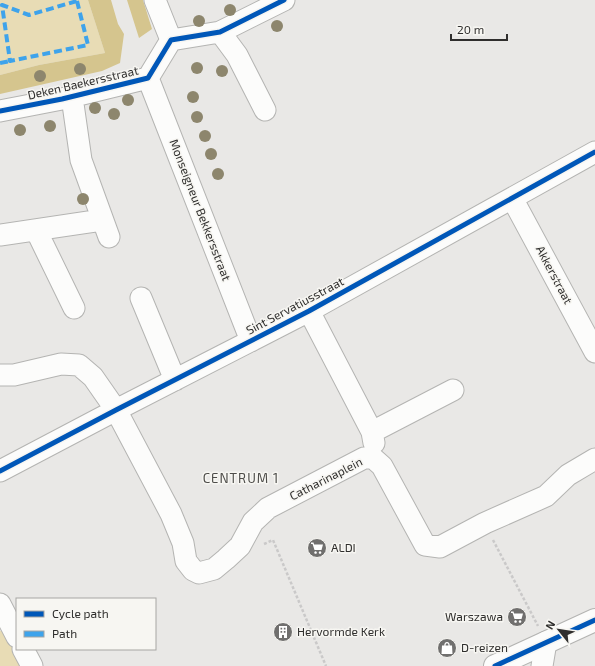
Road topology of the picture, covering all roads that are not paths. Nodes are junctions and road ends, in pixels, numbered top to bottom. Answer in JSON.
{"nodes":[{"id":1,"x":155,"y":0,"type":"edge"},
{"id":2,"x":284,"y":0,"type":"edge"},
{"id":3,"x":220,"y":32,"type":"junction"},
{"id":4,"x":171,"y":40,"type":"junction"},
{"id":5,"x":148,"y":78,"type":"junction"},
{"id":6,"x":72,"y":97,"type":"junction"},
{"id":7,"x":265,"y":110,"type":"dead end"},
{"id":8,"x":0,"y":111,"type":"edge"},
{"id":9,"x":595,"y":152,"type":"edge"},
{"id":10,"x":512,"y":198,"type":"junction"},
{"id":11,"x":36,"y":230,"type":"junction"},
{"id":12,"x":0,"y":235,"type":"edge"},
{"id":13,"x":141,"y":298,"type":"dead end"},
{"id":14,"x":74,"y":308,"type":"dead end"},
{"id":15,"x":309,"y":311,"type":"junction"},
{"id":16,"x":251,"y":341,"type":"junction"},
{"id":17,"x":595,"y":352,"type":"edge"},
{"id":18,"x":0,"y":375,"type":"edge"},
{"id":19,"x":175,"y":380,"type":"junction"},
{"id":20,"x":453,"y":390,"type":"dead end"},
{"id":21,"x":116,"y":410,"type":"junction"},
{"id":22,"x":595,"y":459,"type":"edge"},
{"id":23,"x":0,"y":471,"type":"edge"},
{"id":24,"x":0,"y":604,"type":"edge"},
{"id":25,"x":595,"y":620,"type":"edge"},
{"id":26,"x":16,"y":635,"type":"edge"},
{"id":27,"x":546,"y":642,"type":"junction"},
{"id":28,"x":24,"y":650,"type":"edge"},
{"id":29,"x":32,"y":666,"type":"edge"},
{"id":30,"x":495,"y":666,"type":"edge"},
{"id":31,"x":542,"y":666,"type":"edge"}],
"edges":[{"from":1,"to":4,"type":"street"},
{"from":2,"to":3,"type":"street"},
{"from":3,"to":4,"type":"street"},
{"from":3,"to":7,"type":"street"},
{"from":4,"to":5,"type":"street","name":"Deken Baekersstraat"},
{"from":5,"to":6,"type":"street","name":"Deken Baekersstraat"},
{"from":5,"to":16,"type":"street","name":"Monseigneur Bekkersstraat"},
{"from":6,"to":8,"type":"street","name":"Deken Baekersstraat"},
{"from":6,"to":11,"type":"street","name":"Deken Baekersstraat"},
{"from":9,"to":10,"type":"street","name":"Sint Servatiusstraat"},
{"from":10,"to":15,"type":"street","name":"Sint Servatiusstraat"},
{"from":10,"to":17,"type":"street","name":"Akkerstraat"},
{"from":11,"to":12,"type":"street","name":"Deken Baekersstraat"},
{"from":11,"to":14,"type":"street"},
{"from":13,"to":19,"type":"street"},
{"from":15,"to":16,"type":"street","name":"Sint Servatiusstraat"},
{"from":15,"to":20,"type":"street"},
{"from":16,"to":19,"type":"street","name":"Sint Servatiusstraat"},
{"from":18,"to":21,"type":"street","name":"Catharinaplein"},
{"from":19,"to":21,"type":"street","name":"Sint Servatiusstraat"},
{"from":21,"to":22,"type":"street","name":"Catharinaplein"},
{"from":21,"to":23,"type":"street","name":"Sint Servatiusstraat"},
{"from":24,"to":26,"type":"street"},
{"from":25,"to":27,"type":"main road"},
{"from":27,"to":30,"type":"main road"},
{"from":27,"to":31,"type":"street"},
{"from":28,"to":29,"type":"street"}]}
